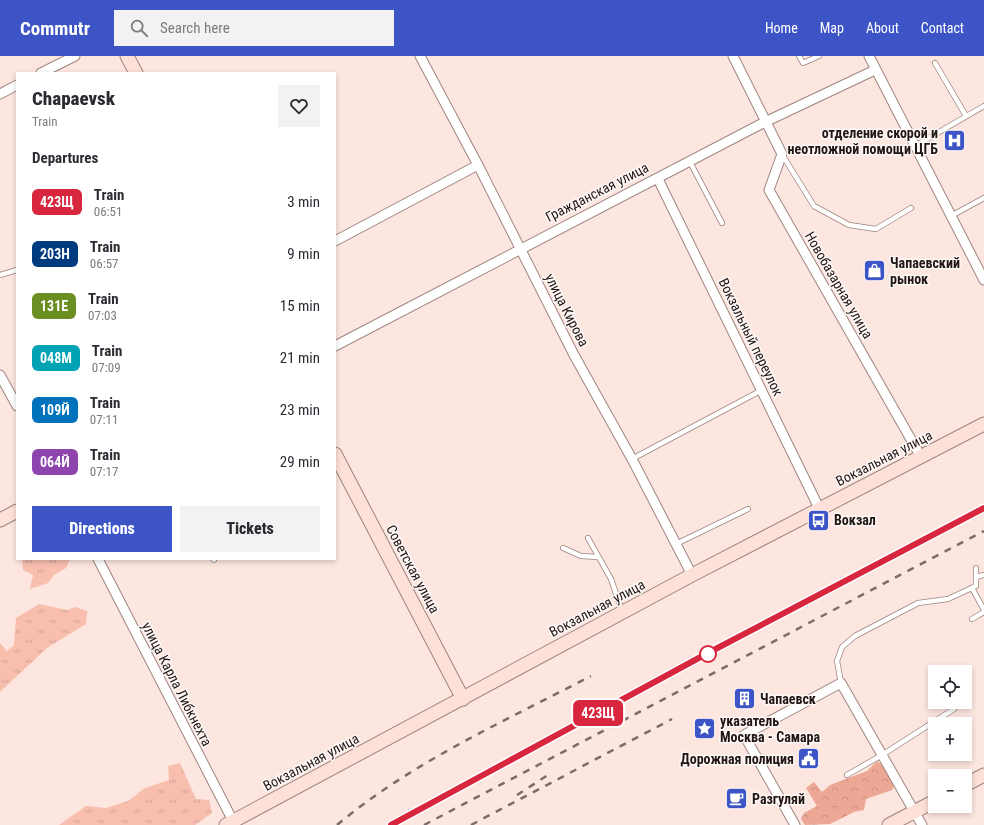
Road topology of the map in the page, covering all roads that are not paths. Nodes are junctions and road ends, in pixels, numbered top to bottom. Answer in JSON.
{"nodes":[{"id":1,"x":75,"y":56,"type":"edge"},
{"id":2,"x":127,"y":56,"type":"edge"},
{"id":3,"x":420,"y":56,"type":"edge"},
{"id":4,"x":733,"y":56,"type":"edge"},
{"id":5,"x":799,"y":56,"type":"edge"},
{"id":6,"x":819,"y":56,"type":"edge"},
{"id":7,"x":869,"y":56,"type":"edge"},
{"id":8,"x":935,"y":63,"type":"dead end"},
{"id":9,"x":875,"y":70,"type":"junction"},
{"id":10,"x":43,"y":72,"type":"edge"},
{"id":11,"x":135,"y":72,"type":"edge"},
{"id":12,"x":16,"y":86,"type":"edge"},
{"id":13,"x":0,"y":94,"type":"edge"},
{"id":14,"x":984,"y":106,"type":"edge"},
{"id":15,"x":966,"y":116,"type":"junction"},
{"id":16,"x":765,"y":122,"type":"junction"},
{"id":17,"x":915,"y":146,"type":"junction"},
{"id":18,"x":782,"y":154,"type":"junction"},
{"id":19,"x":690,"y":162,"type":"junction"},
{"id":20,"x":478,"y":165,"type":"junction"},
{"id":21,"x":658,"y":178,"type":"junction"},
{"id":22,"x":984,"y":198,"type":"edge"},
{"id":23,"x":911,"y":208,"type":"dead end"},
{"id":24,"x":951,"y":216,"type":"junction"},
{"id":25,"x":722,"y":223,"type":"dead end"},
{"id":26,"x":336,"y":240,"type":"edge"},
{"id":27,"x":521,"y":250,"type":"junction"},
{"id":28,"x":16,"y":270,"type":"edge"},
{"id":29,"x":0,"y":275,"type":"edge"},
{"id":30,"x":984,"y":280,"type":"edge"},
{"id":31,"x":336,"y":345,"type":"edge"},
{"id":32,"x":0,"y":375,"type":"edge"},
{"id":33,"x":762,"y":390,"type":"junction"},
{"id":34,"x":16,"y":404,"type":"edge"},
{"id":35,"x":984,"y":424,"type":"edge"},
{"id":36,"x":336,"y":456,"type":"edge"},
{"id":37,"x":921,"y":457,"type":"junction"},
{"id":38,"x":632,"y":459,"type":"junction"},
{"id":39,"x":819,"y":508,"type":"junction"},
{"id":40,"x":748,"y":509,"type":"dead end"},
{"id":41,"x":16,"y":512,"type":"edge"},
{"id":42,"x":0,"y":520,"type":"edge"},
{"id":43,"x":588,"y":538,"type":"dead end"},
{"id":44,"x":676,"y":544,"type":"junction"},
{"id":45,"x":563,"y":548,"type":"dead end"},
{"id":46,"x":598,"y":557,"type":"junction"},
{"id":47,"x":98,"y":560,"type":"edge"},
{"id":48,"x":976,"y":568,"type":"dead end"},
{"id":49,"x":692,"y":575,"type":"junction"},
{"id":50,"x":976,"y":576,"type":"junction"},
{"id":51,"x":984,"y":576,"type":"edge"},
{"id":52,"x":972,"y":588,"type":"junction"},
{"id":53,"x":984,"y":611,"type":"edge"},
{"id":54,"x":623,"y":612,"type":"junction"},
{"id":55,"x":972,"y":619,"type":"dead end"},
{"id":56,"x":841,"y":683,"type":"junction"},
{"id":57,"x":463,"y":699,"type":"junction"},
{"id":58,"x":954,"y":709,"type":"dead end"},
{"id":59,"x":882,"y":755,"type":"junction"},
{"id":60,"x":847,"y":775,"type":"dead end"},
{"id":61,"x":984,"y":775,"type":"edge"},
{"id":62,"x":972,"y":781,"type":"edge"},
{"id":63,"x":928,"y":804,"type":"edge"},
{"id":64,"x":914,"y":811,"type":"junction"},
{"id":65,"x":230,"y":823,"type":"edge"},
{"id":66,"x":795,"y":825,"type":"edge"},
{"id":67,"x":889,"y":825,"type":"edge"},
{"id":68,"x":922,"y":825,"type":"edge"}],
"edges":[{"from":1,"to":10,"type":"street"},
{"from":2,"to":11,"type":"street"},
{"from":3,"to":20,"type":"street","name":"улица Кирова"},
{"from":4,"to":16,"type":"street"},
{"from":5,"to":6,"type":"lane"},
{"from":7,"to":9,"type":"street"},
{"from":8,"to":15,"type":"lane"},
{"from":9,"to":16,"type":"street","name":"Гражданская улица"},
{"from":9,"to":17,"type":"street"},
{"from":12,"to":13,"type":"street"},
{"from":14,"to":15,"type":"lane"},
{"from":15,"to":17,"type":"lane"},
{"from":16,"to":18,"type":"street"},
{"from":16,"to":19,"type":"street","name":"Гражданская улица"},
{"from":17,"to":24,"type":"street"},
{"from":18,"to":23,"type":"lane"},
{"from":18,"to":37,"type":"street","name":"Новобазарная улица"},
{"from":19,"to":21,"type":"street","name":"Гражданская улица"},
{"from":19,"to":25,"type":"lane"},
{"from":20,"to":26,"type":"street"},
{"from":20,"to":27,"type":"street","name":"улица Кирова"},
{"from":21,"to":27,"type":"street","name":"Гражданская улица"},
{"from":21,"to":33,"type":"street","name":"Вокзальный переулок"},
{"from":22,"to":24,"type":"lane"},
{"from":24,"to":30,"type":"street"},
{"from":27,"to":31,"type":"street","name":"Гражданская улица"},
{"from":27,"to":38,"type":"street","name":"улица Кирова"},
{"from":28,"to":29,"type":"lane"},
{"from":32,"to":34,"type":"street"},
{"from":33,"to":38,"type":"lane"},
{"from":33,"to":39,"type":"street","name":"Вокзальный переулок"},
{"from":35,"to":37,"type":"street","name":"Вокзальная улица"},
{"from":36,"to":57,"type":"street","name":"Советская улица"},
{"from":37,"to":39,"type":"street","name":"Вокзальная улица"},
{"from":38,"to":44,"type":"street","name":"улица Кирова"},
{"from":39,"to":49,"type":"street","name":"Вокзальная улица"},
{"from":40,"to":44,"type":"lane"},
{"from":41,"to":42,"type":"street"},
{"from":43,"to":46,"type":"lane"},
{"from":44,"to":49,"type":"street","name":"улица Кирова"},
{"from":45,"to":46,"type":"lane"},
{"from":46,"to":54,"type":"lane"},
{"from":47,"to":65,"type":"street","name":"улица Карла Либкнехта"},
{"from":48,"to":50,"type":"lane"},
{"from":49,"to":54,"type":"street","name":"Вокзальная улица"},
{"from":50,"to":51,"type":"lane"},
{"from":50,"to":52,"type":"lane"},
{"from":52,"to":53,"type":"lane"},
{"from":52,"to":56,"type":"lane"},
{"from":53,"to":55,"type":"lane"},
{"from":54,"to":57,"type":"street","name":"Вокзальная улица"},
{"from":56,"to":59,"type":"street"},
{"from":56,"to":66,"type":"street"},
{"from":57,"to":65,"type":"street","name":"Вокзальная улица"},
{"from":58,"to":59,"type":"lane"},
{"from":59,"to":60,"type":"lane"},
{"from":59,"to":64,"type":"street"},
{"from":61,"to":62,"type":"street"},
{"from":63,"to":64,"type":"street"},
{"from":64,"to":67,"type":"street"},
{"from":64,"to":68,"type":"street"}]}
